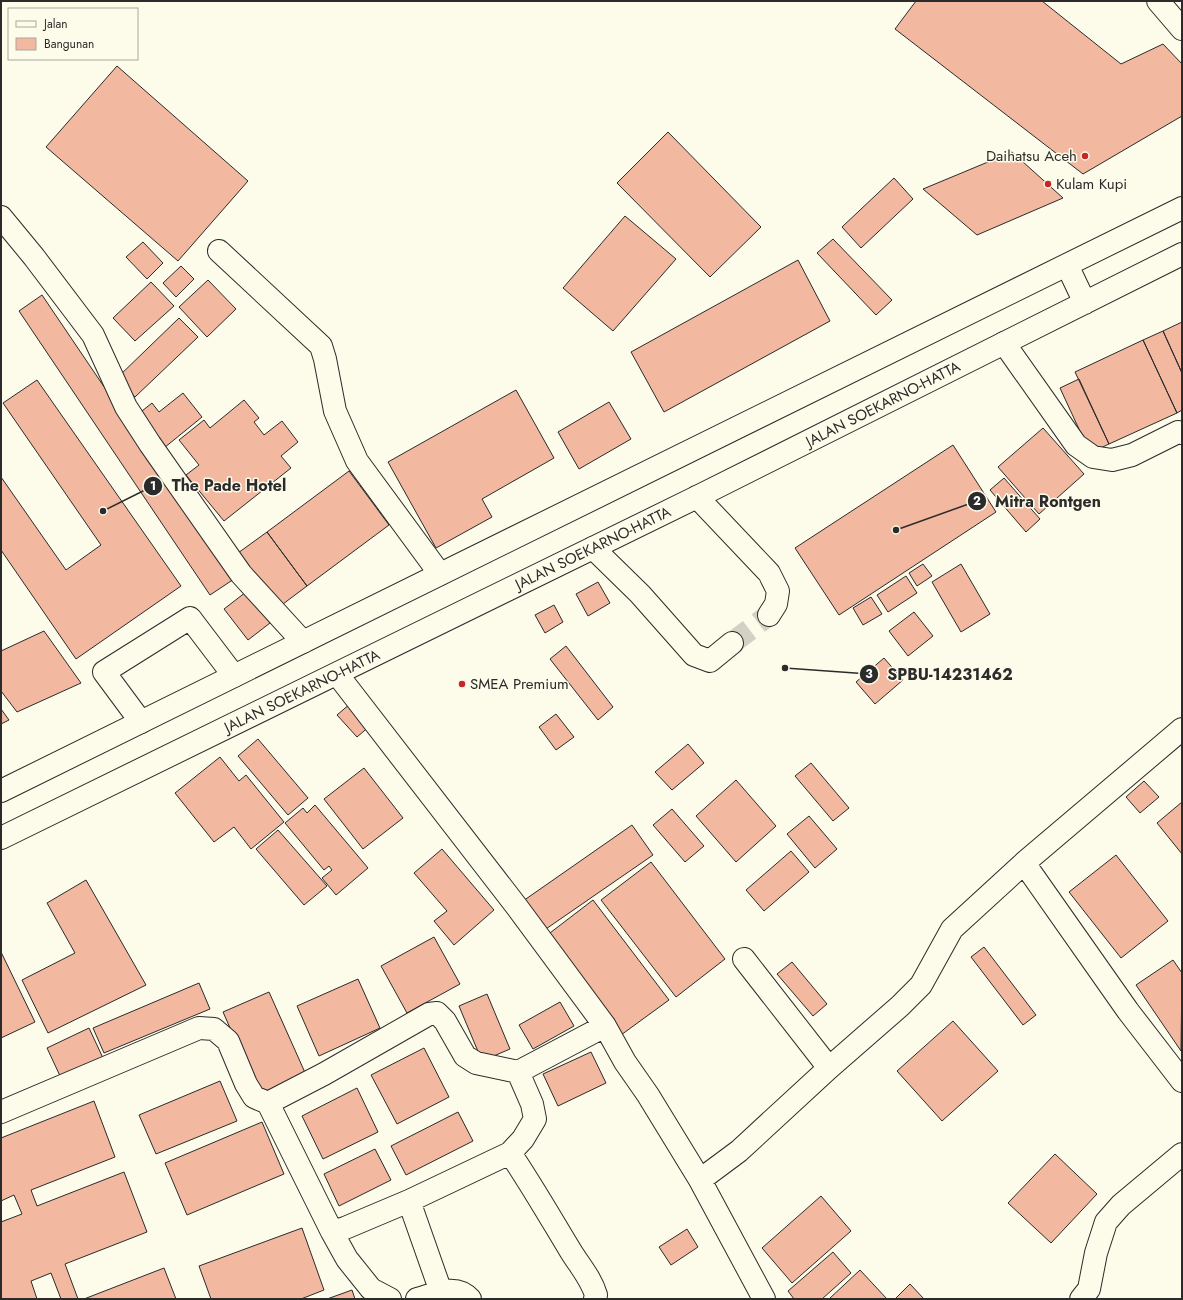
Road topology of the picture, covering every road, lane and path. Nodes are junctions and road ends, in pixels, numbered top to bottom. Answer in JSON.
{"nodes":[{"id":1,"x":1158,"y":1,"type":"edge"},
{"id":2,"x":1182,"y":29,"type":"edge"},
{"id":3,"x":1182,"y":208,"type":"edge"},
{"id":4,"x":1,"y":217,"type":"edge"},
{"id":5,"x":219,"y":251,"type":"dead end"},
{"id":6,"x":1182,"y":254,"type":"edge"},
{"id":7,"x":1067,"y":265,"type":"junction"},
{"id":8,"x":1085,"y":303,"type":"junction"},
{"id":9,"x":1004,"y":343,"type":"junction"},
{"id":10,"x":1182,"y":433,"type":"edge"},
{"id":11,"x":697,"y":497,"type":"junction"},
{"id":12,"x":593,"y":548,"type":"junction"},
{"id":13,"x":440,"y":574,"type":"junction"},
{"id":14,"x":769,"y":615,"type":"tunnel mouth"},
{"id":15,"x":303,"y":642,"type":"junction"},
{"id":16,"x":732,"y":643,"type":"tunnel mouth"},
{"id":17,"x":337,"y":674,"type":"junction"},
{"id":18,"x":234,"y":676,"type":"junction"},
{"id":19,"x":141,"y":722,"type":"junction"},
{"id":20,"x":1182,"y":729,"type":"edge"},
{"id":21,"x":1,"y":791,"type":"edge"},
{"id":22,"x":1,"y":838,"type":"edge"},
{"id":23,"x":1024,"y":863,"type":"junction"},
{"id":24,"x":744,"y":958,"type":"dead end"},
{"id":25,"x":605,"y":1026,"type":"junction"},
{"id":26,"x":829,"y":1068,"type":"junction"},
{"id":27,"x":518,"y":1072,"type":"junction"},
{"id":28,"x":1182,"y":1081,"type":"edge"},
{"id":29,"x":271,"y":1102,"type":"junction"},
{"id":30,"x":1,"y":1112,"type":"edge"},
{"id":31,"x":1182,"y":1154,"type":"edge"},
{"id":32,"x":512,"y":1155,"type":"junction"},
{"id":33,"x":700,"y":1180,"type":"junction"},
{"id":34,"x":410,"y":1201,"type":"junction"},
{"id":35,"x":338,"y":1230,"type":"junction"},
{"id":36,"x":441,"y":1292,"type":"junction"},
{"id":37,"x":390,"y":1299,"type":"edge"},
{"id":38,"x":417,"y":1299,"type":"edge"},
{"id":39,"x":470,"y":1299,"type":"edge"},
{"id":40,"x":595,"y":1299,"type":"edge"},
{"id":41,"x":764,"y":1299,"type":"edge"},
{"id":42,"x":1081,"y":1299,"type":"edge"}],
"edges":[{"from":1,"to":2,"type":"main road"},
{"from":3,"to":7,"type":"main road"},
{"from":4,"to":15,"type":"main road"},
{"from":5,"to":13,"type":"main road"},
{"from":6,"to":8,"type":"main road","name":"JALAN SOEKARNO-HATTA"},
{"from":7,"to":8,"type":"main road"},
{"from":7,"to":13,"type":"main road"},
{"from":8,"to":9,"type":"main road","name":"JALAN SOEKARNO-HATTA"},
{"from":9,"to":10,"type":"main road"},
{"from":9,"to":11,"type":"main road","name":"JALAN SOEKARNO-HATTA"},
{"from":11,"to":12,"type":"main road","name":"JALAN SOEKARNO-HATTA"},
{"from":11,"to":14,"type":"main road"},
{"from":12,"to":16,"type":"main road"},
{"from":12,"to":17,"type":"main road","name":"JALAN SOEKARNO-HATTA"},
{"from":13,"to":15,"type":"main road"},
{"from":15,"to":18,"type":"main road"},
{"from":17,"to":22,"type":"main road","name":"JALAN SOEKARNO-HATTA"},
{"from":17,"to":25,"type":"main road"},
{"from":18,"to":19,"type":"main road"},
{"from":18,"to":19,"type":"main road"},
{"from":19,"to":21,"type":"main road"},
{"from":20,"to":23,"type":"main road"},
{"from":23,"to":26,"type":"main road"},
{"from":23,"to":28,"type":"main road"},
{"from":24,"to":26,"type":"main road"},
{"from":25,"to":27,"type":"main road"},
{"from":25,"to":33,"type":"main road"},
{"from":26,"to":33,"type":"main road"},
{"from":27,"to":29,"type":"main road"},
{"from":27,"to":32,"type":"main road"},
{"from":29,"to":30,"type":"main road"},
{"from":29,"to":35,"type":"main road"},
{"from":31,"to":42,"type":"main road"},
{"from":32,"to":34,"type":"main road"},
{"from":32,"to":40,"type":"main road"},
{"from":33,"to":41,"type":"main road"},
{"from":34,"to":35,"type":"main road"},
{"from":34,"to":36,"type":"main road"},
{"from":35,"to":37,"type":"main road"},
{"from":36,"to":38,"type":"main road"},
{"from":36,"to":39,"type":"main road"}]}
